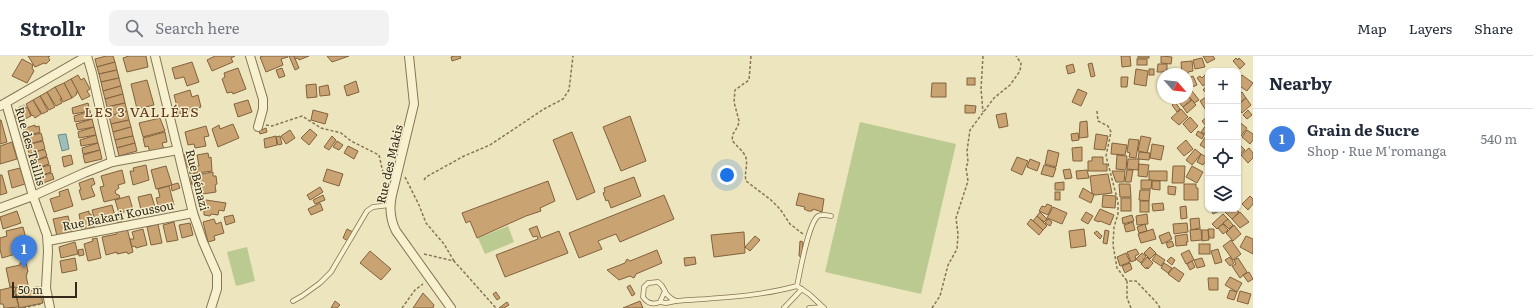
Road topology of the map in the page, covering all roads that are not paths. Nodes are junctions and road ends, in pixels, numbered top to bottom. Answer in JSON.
{"nodes":[{"id":1,"x":87,"y":56,"type":"edge"},
{"id":2,"x":155,"y":56,"type":"edge"},
{"id":3,"x":250,"y":56,"type":"edge"},
{"id":4,"x":409,"y":56,"type":"edge"},
{"id":5,"x":3,"y":104,"type":"edge"},
{"id":6,"x":258,"y":126,"type":"road end"},
{"id":7,"x":178,"y":150,"type":"junction"},
{"id":8,"x":112,"y":162,"type":"junction"},
{"id":9,"x":33,"y":196,"type":"junction"},
{"id":10,"x":390,"y":205,"type":"junction"},
{"id":11,"x":0,"y":208,"type":"edge"},
{"id":12,"x":194,"y":213,"type":"junction"},
{"id":13,"x":831,"y":216,"type":"dead end"},
{"id":14,"x":48,"y":241,"type":"junction"},
{"id":15,"x":797,"y":286,"type":"junction"},
{"id":16,"x":802,"y":289,"type":"junction"},
{"id":17,"x":664,"y":293,"type":"junction"},
{"id":18,"x":293,"y":300,"type":"dead end"},
{"id":19,"x":676,"y":301,"type":"junction"},
{"id":20,"x":660,"y":302,"type":"junction"},
{"id":21,"x":49,"y":305,"type":"edge"},
{"id":22,"x":823,"y":307,"type":"edge"},
{"id":23,"x":212,"y":308,"type":"edge"},
{"id":24,"x":451,"y":308,"type":"edge"},
{"id":25,"x":784,"y":308,"type":"edge"},
{"id":26,"x":809,"y":308,"type":"edge"}],
"edges":[{"from":1,"to":5,"type":"street"},
{"from":1,"to":8,"type":"street"},
{"from":2,"to":7,"type":"street","name":"Rue Bénazi"},
{"from":3,"to":6,"type":"street"},
{"from":4,"to":10,"type":"street","name":"Rue des Makis"},
{"from":5,"to":9,"type":"street","name":"Rue des Taillis"},
{"from":7,"to":8,"type":"street"},
{"from":7,"to":12,"type":"street","name":"Rue Bénazi"},
{"from":8,"to":9,"type":"street"},
{"from":9,"to":11,"type":"street"},
{"from":9,"to":14,"type":"street","name":"Rue des Taillis"},
{"from":10,"to":18,"type":"lane"},
{"from":10,"to":24,"type":"street","name":"Rue des Makis"},
{"from":12,"to":14,"type":"street","name":"Rue Bakari Koussou"},
{"from":12,"to":23,"type":"street","name":"Rue Bénazi"},
{"from":13,"to":15,"type":"lane"},
{"from":14,"to":21,"type":"street","name":"Rue des Taillis"},
{"from":15,"to":16,"type":"lane"},
{"from":15,"to":19,"type":"lane"},
{"from":16,"to":22,"type":"lane"},
{"from":16,"to":25,"type":"lane"},
{"from":17,"to":19,"type":"lane"},
{"from":17,"to":20,"type":"lane"},
{"from":17,"to":20,"type":"lane"},
{"from":19,"to":20,"type":"lane"},
{"from":22,"to":26,"type":"lane"}]}
